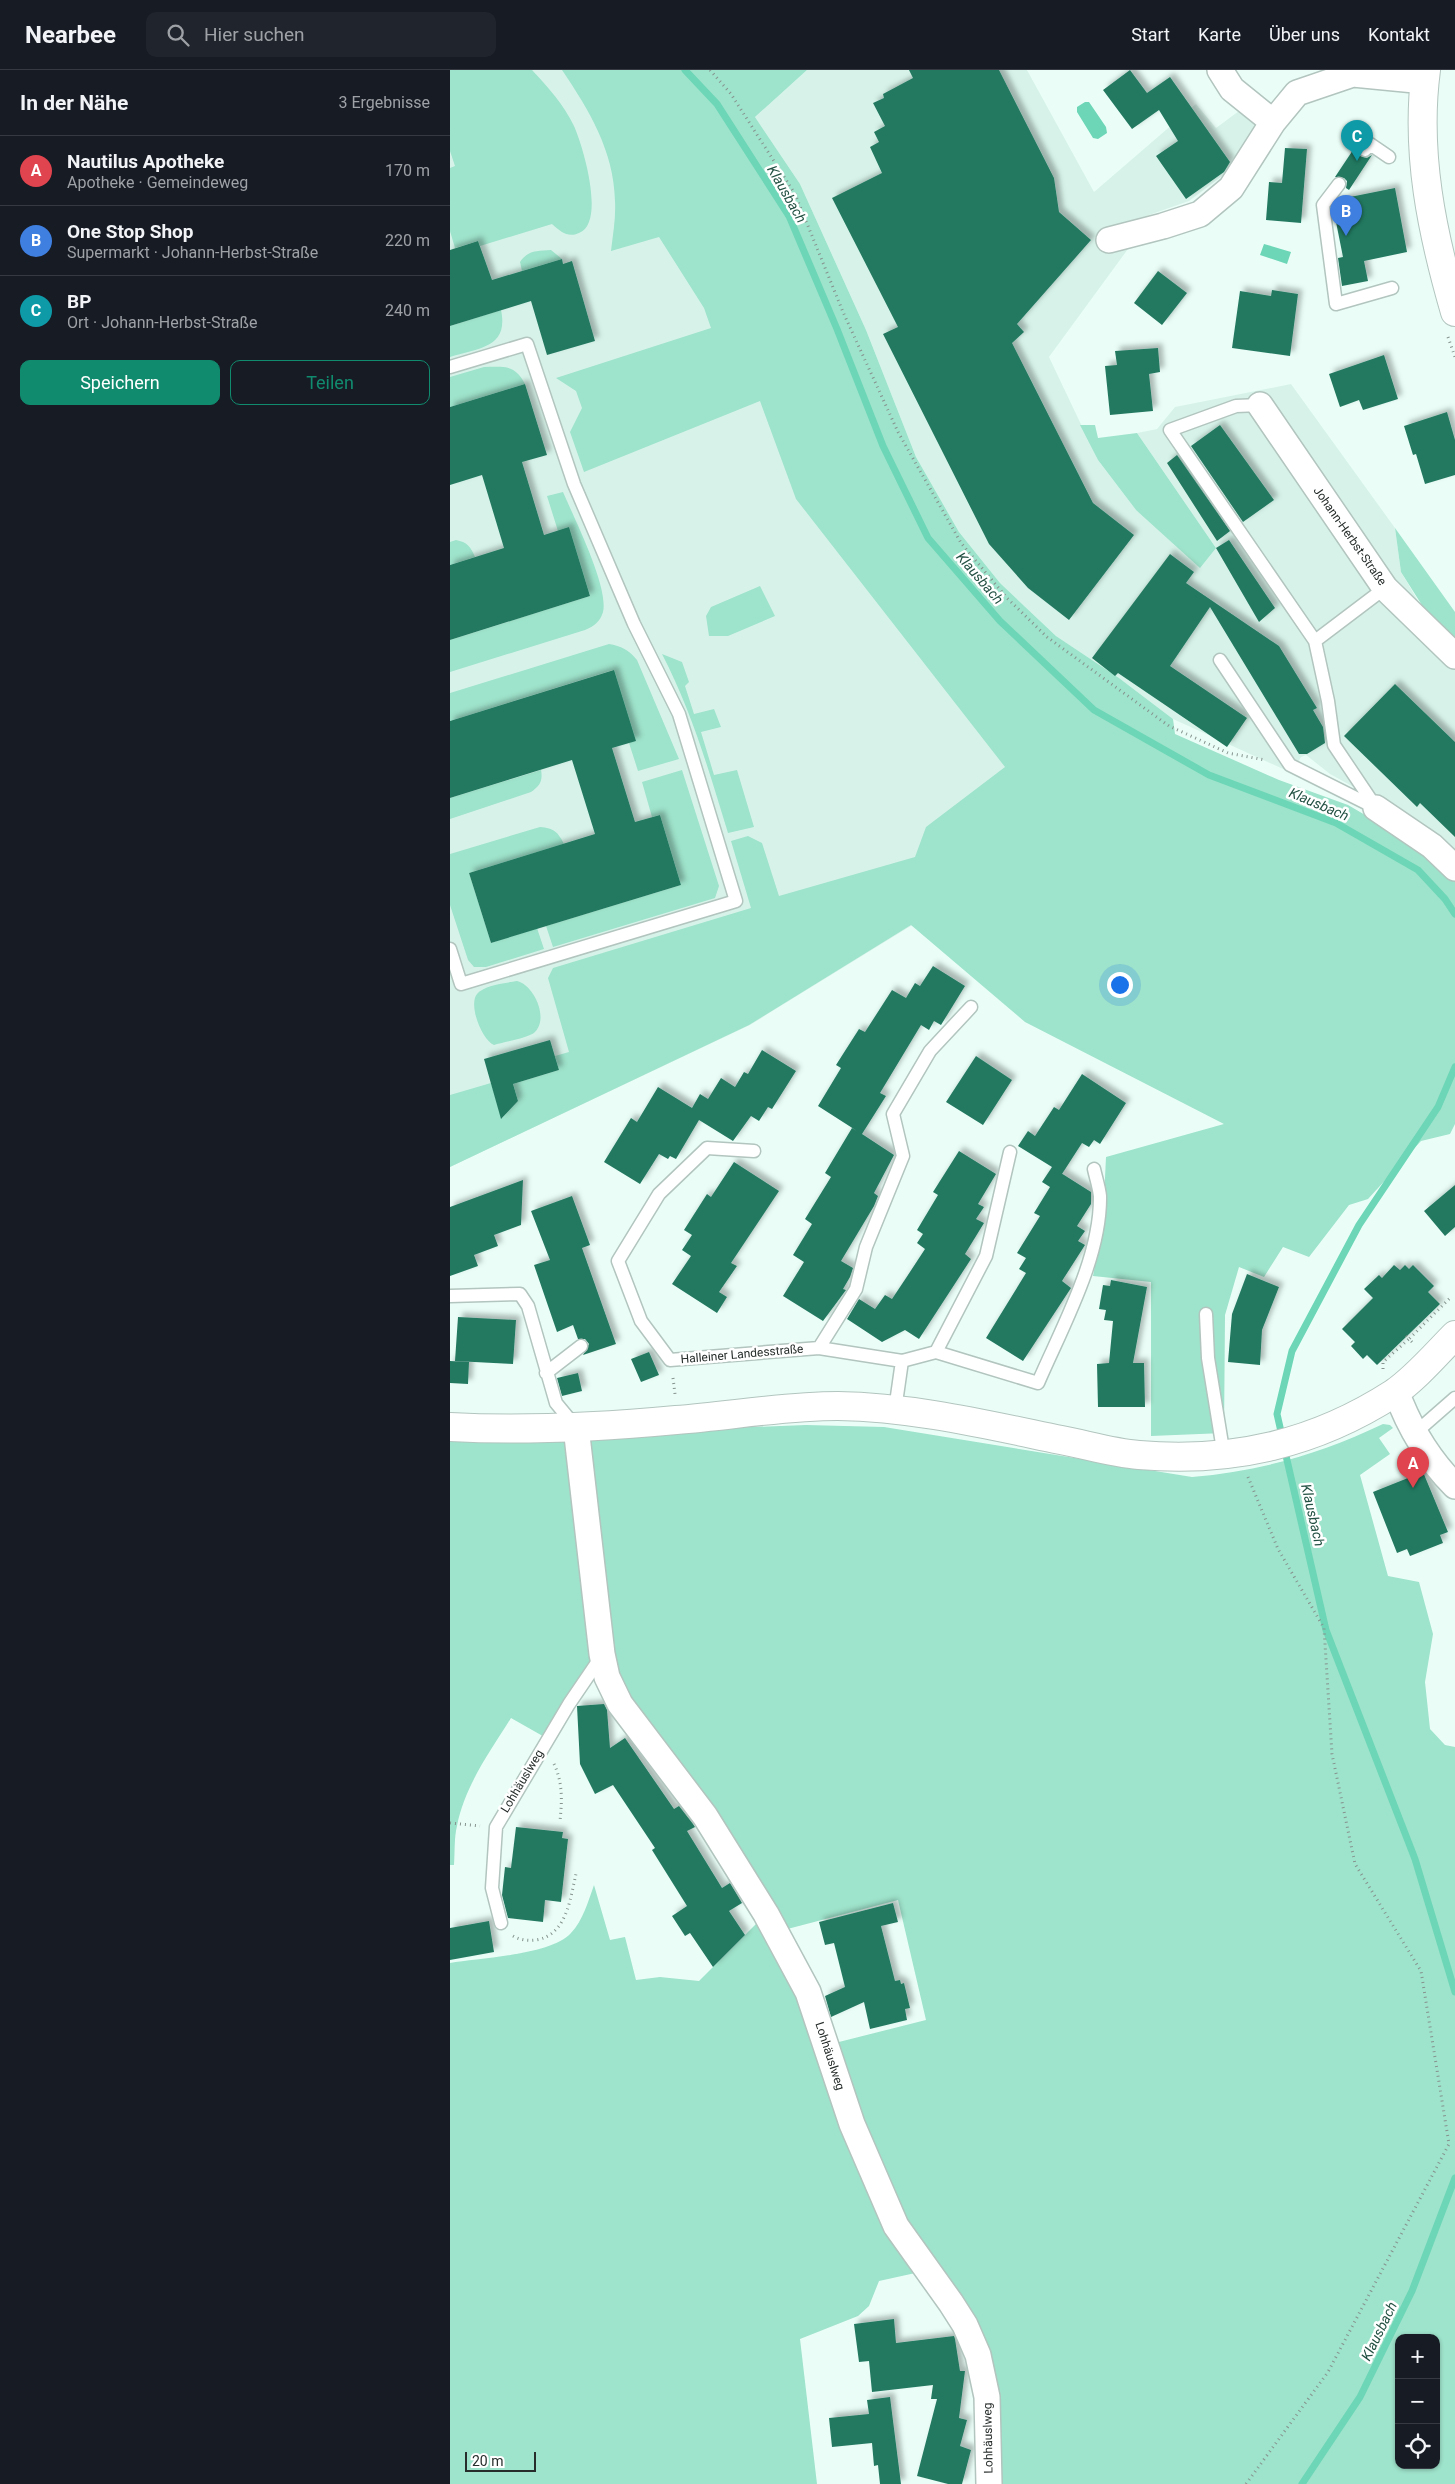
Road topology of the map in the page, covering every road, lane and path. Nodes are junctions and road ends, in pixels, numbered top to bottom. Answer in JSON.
{"nodes":[{"id":1,"x":710,"y":70,"type":"edge"},
{"id":2,"x":1220,"y":70,"type":"edge"},
{"id":3,"x":1425,"y":75,"type":"edge"},
{"id":4,"x":1273,"y":122,"type":"junction"},
{"id":5,"x":1365,"y":150,"type":"dead end"},
{"id":6,"x":1389,"y":157,"type":"dead end"},
{"id":7,"x":1339,"y":184,"type":"dead end"},
{"id":8,"x":1109,"y":240,"type":"dead end"},
{"id":9,"x":1392,"y":288,"type":"dead end"},
{"id":10,"x":1455,"y":312,"type":"edge"},
{"id":11,"x":450,"y":367,"type":"edge"},
{"id":12,"x":1260,"y":405,"type":"joint"},
{"id":13,"x":1385,"y":588,"type":"junction"},
{"id":14,"x":1315,"y":641,"type":"junction"},
{"id":15,"x":1455,"y":656,"type":"edge"},
{"id":16,"x":1220,"y":660,"type":"dead end"},
{"id":17,"x":1290,"y":765,"type":"junction"},
{"id":18,"x":1376,"y":808,"type":"junction"},
{"id":19,"x":1455,"y":868,"type":"edge"},
{"id":20,"x":450,"y":949,"type":"edge"},
{"id":21,"x":971,"y":1007,"type":"dead end"},
{"id":22,"x":754,"y":1150,"type":"dead end"},
{"id":23,"x":1010,"y":1152,"type":"dead end"},
{"id":24,"x":1094,"y":1169,"type":"dead end"},
{"id":25,"x":450,"y":1296,"type":"edge"},
{"id":26,"x":1450,"y":1298,"type":"dead end"},
{"id":27,"x":1436,"y":1313,"type":"dead end"},
{"id":28,"x":1206,"y":1314,"type":"dead end"},
{"id":29,"x":1405,"y":1334,"type":"dead end"},
{"id":30,"x":1455,"y":1335,"type":"edge"},
{"id":31,"x":580,"y":1346,"type":"dead end"},
{"id":32,"x":819,"y":1348,"type":"junction"},
{"id":33,"x":936,"y":1352,"type":"junction"},
{"id":34,"x":902,"y":1361,"type":"junction"},
{"id":35,"x":546,"y":1373,"type":"junction"},
{"id":36,"x":1390,"y":1381,"type":"junction"},
{"id":37,"x":1455,"y":1398,"type":"edge"},
{"id":38,"x":895,"y":1410,"type":"junction"},
{"id":39,"x":450,"y":1427,"type":"edge"},
{"id":40,"x":576,"y":1427,"type":"junction"},
{"id":41,"x":1415,"y":1433,"type":"junction"},
{"id":42,"x":1237,"y":1459,"type":"junction"},
{"id":43,"x":1455,"y":1486,"type":"edge"},
{"id":44,"x":602,"y":1654,"type":"junction"},
{"id":45,"x":544,"y":1746,"type":"junction"},
{"id":46,"x":560,"y":1821,"type":"dead end"},
{"id":47,"x":450,"y":1823,"type":"edge"},
{"id":48,"x":496,"y":1827,"type":"junction"},
{"id":49,"x":576,"y":1874,"type":"dead end"},
{"id":50,"x":501,"y":1923,"type":"joint"},
{"id":51,"x":988,"y":2484,"type":"edge"},
{"id":52,"x":1246,"y":2484,"type":"edge"}],
"edges":[{"from":1,"to":17,"type":"path"},
{"from":2,"to":4,"type":"street"},
{"from":3,"to":4,"type":"street"},
{"from":3,"to":10,"type":"main road"},
{"from":4,"to":8,"type":"street"},
{"from":5,"to":6,"type":"lane"},
{"from":7,"to":9,"type":"lane"},
{"from":11,"to":20,"type":"lane"},
{"from":12,"to":13,"type":"street","name":"Johann-Herbst-Straße"},
{"from":12,"to":14,"type":"lane"},
{"from":13,"to":14,"type":"lane"},
{"from":13,"to":15,"type":"street","name":"Johann-Herbst-Straße"},
{"from":14,"to":18,"type":"lane"},
{"from":16,"to":17,"type":"lane"},
{"from":17,"to":18,"type":"lane"},
{"from":18,"to":19,"type":"street"},
{"from":21,"to":32,"type":"lane","name":"Halleiner Landesstraße"},
{"from":22,"to":32,"type":"lane","name":"Halleiner Landesstraße"},
{"from":23,"to":33,"type":"lane"},
{"from":24,"to":33,"type":"lane"},
{"from":25,"to":35,"type":"lane"},
{"from":26,"to":27,"type":"path"},
{"from":28,"to":42,"type":"lane"},
{"from":29,"to":36,"type":"path"},
{"from":30,"to":36,"type":"main road"},
{"from":31,"to":35,"type":"lane"},
{"from":32,"to":34,"type":"lane","name":"Halleiner Landesstraße"},
{"from":33,"to":34,"type":"lane","name":"Halleiner Landesstraße"},
{"from":34,"to":38,"type":"lane"},
{"from":35,"to":40,"type":"lane"},
{"from":36,"to":41,"type":"street"},
{"from":36,"to":42,"type":"main road"},
{"from":37,"to":41,"type":"lane"},
{"from":38,"to":40,"type":"main road"},
{"from":38,"to":42,"type":"main road"},
{"from":39,"to":40,"type":"main road"},
{"from":40,"to":44,"type":"street","name":"Lohhäuslweg"},
{"from":41,"to":43,"type":"street"},
{"from":42,"to":52,"type":"path"},
{"from":44,"to":45,"type":"lane","name":"Lohhäuslweg"},
{"from":44,"to":51,"type":"street","name":"Lohhäuslweg"},
{"from":45,"to":46,"type":"path"},
{"from":45,"to":48,"type":"lane","name":"Lohhäuslweg"},
{"from":47,"to":48,"type":"path"},
{"from":48,"to":50,"type":"lane","name":"Lohhäuslweg"},
{"from":49,"to":50,"type":"path"}]}
